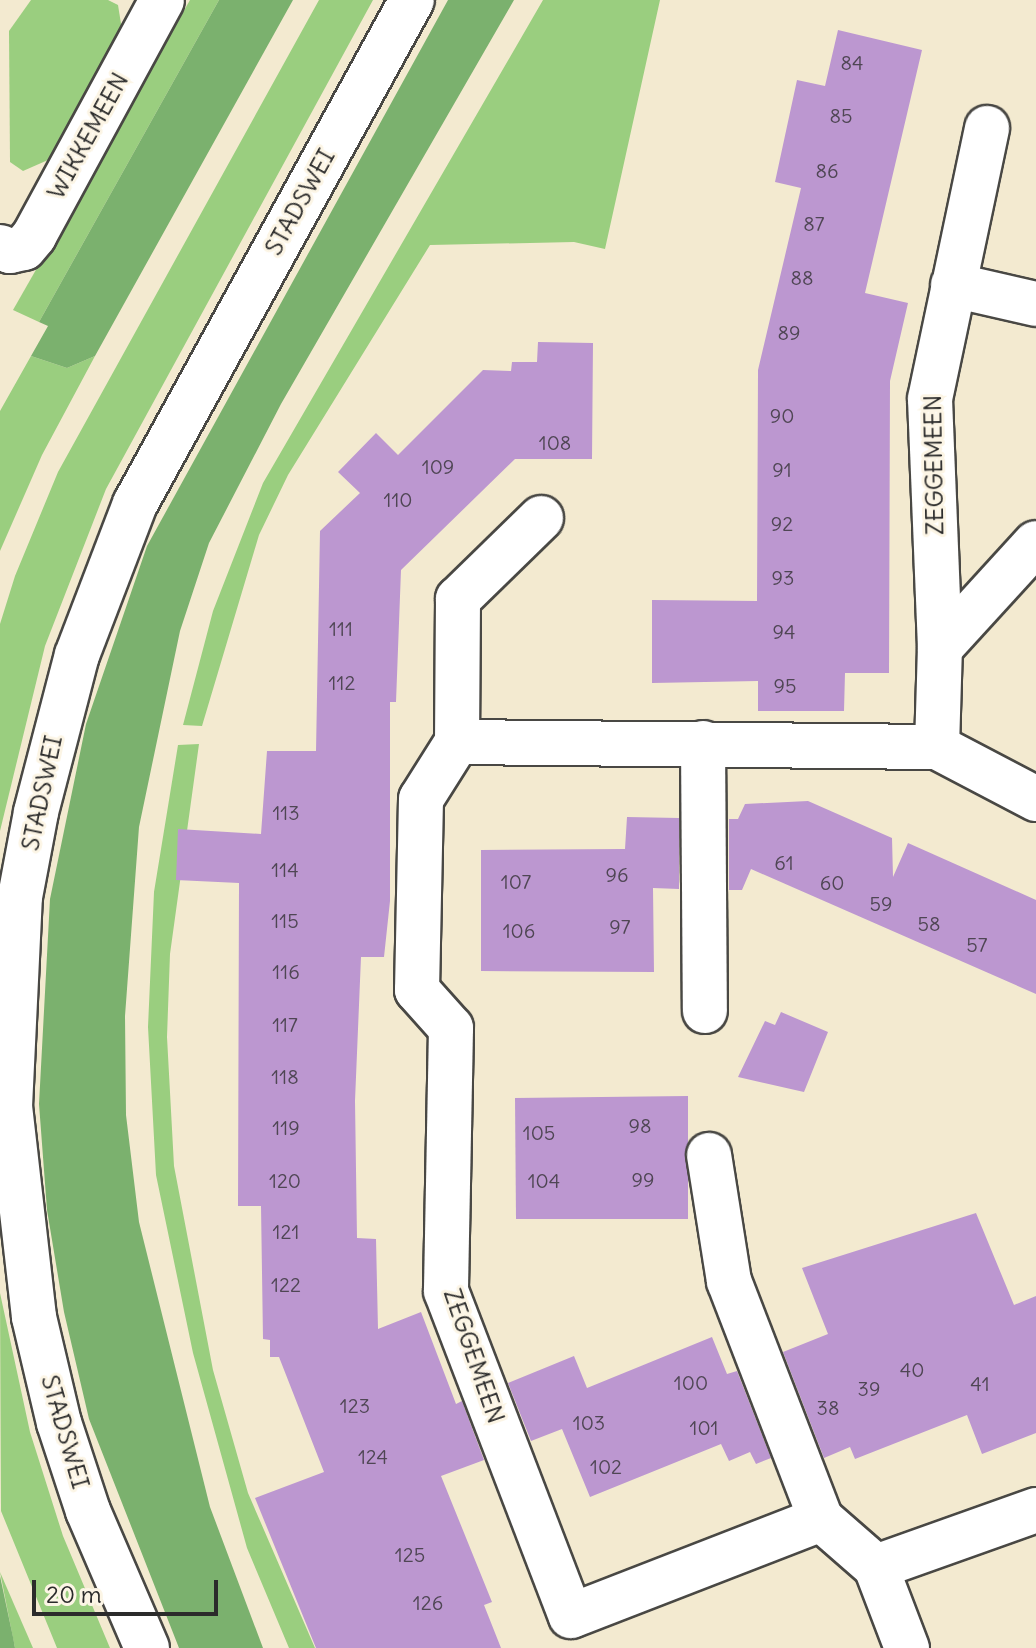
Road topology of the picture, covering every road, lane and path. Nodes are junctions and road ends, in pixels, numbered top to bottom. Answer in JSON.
{"nodes":[{"id":1,"x":162,"y":0,"type":"edge"},
{"id":2,"x":412,"y":0,"type":"edge"},
{"id":3,"x":987,"y":128,"type":"dead end"},
{"id":4,"x":0,"y":247,"type":"edge"},
{"id":5,"x":953,"y":285,"type":"junction"},
{"id":6,"x":1036,"y":304,"type":"edge"},
{"id":7,"x":541,"y":518,"type":"dead end"},
{"id":8,"x":1036,"y":543,"type":"edge"},
{"id":9,"x":940,"y":648,"type":"junction"},
{"id":10,"x":457,"y":742,"type":"junction"},
{"id":11,"x":703,"y":743,"type":"junction"},
{"id":12,"x":937,"y":747,"type":"junction"},
{"id":13,"x":1036,"y":799,"type":"edge"},
{"id":14,"x":705,"y":1011,"type":"dead end"},
{"id":15,"x":709,"y":1155,"type":"dead end"},
{"id":16,"x":1036,"y":1510,"type":"edge"},
{"id":17,"x":821,"y":1519,"type":"junction"},
{"id":18,"x":876,"y":1567,"type":"junction"},
{"id":19,"x":147,"y":1648,"type":"edge"},
{"id":20,"x":907,"y":1648,"type":"edge"}],
"edges":[{"from":1,"to":4,"type":"street","name":"WIKKEMEEN"},
{"from":2,"to":19,"type":"street","name":"STADSWEI"},
{"from":3,"to":5,"type":"street","name":"ZEGGEMEEN"},
{"from":5,"to":6,"type":"street"},
{"from":5,"to":9,"type":"street","name":"ZEGGEMEEN"},
{"from":7,"to":10,"type":"street"},
{"from":8,"to":9,"type":"street"},
{"from":9,"to":12,"type":"street","name":"ZEGGEMEEN"},
{"from":10,"to":11,"type":"street"},
{"from":10,"to":17,"type":"street","name":"ZEGGEMEEN"},
{"from":11,"to":12,"type":"street"},
{"from":11,"to":14,"type":"street"},
{"from":12,"to":13,"type":"street"},
{"from":15,"to":17,"type":"street"},
{"from":16,"to":18,"type":"street"},
{"from":17,"to":18,"type":"street"},
{"from":18,"to":20,"type":"street"}]}
